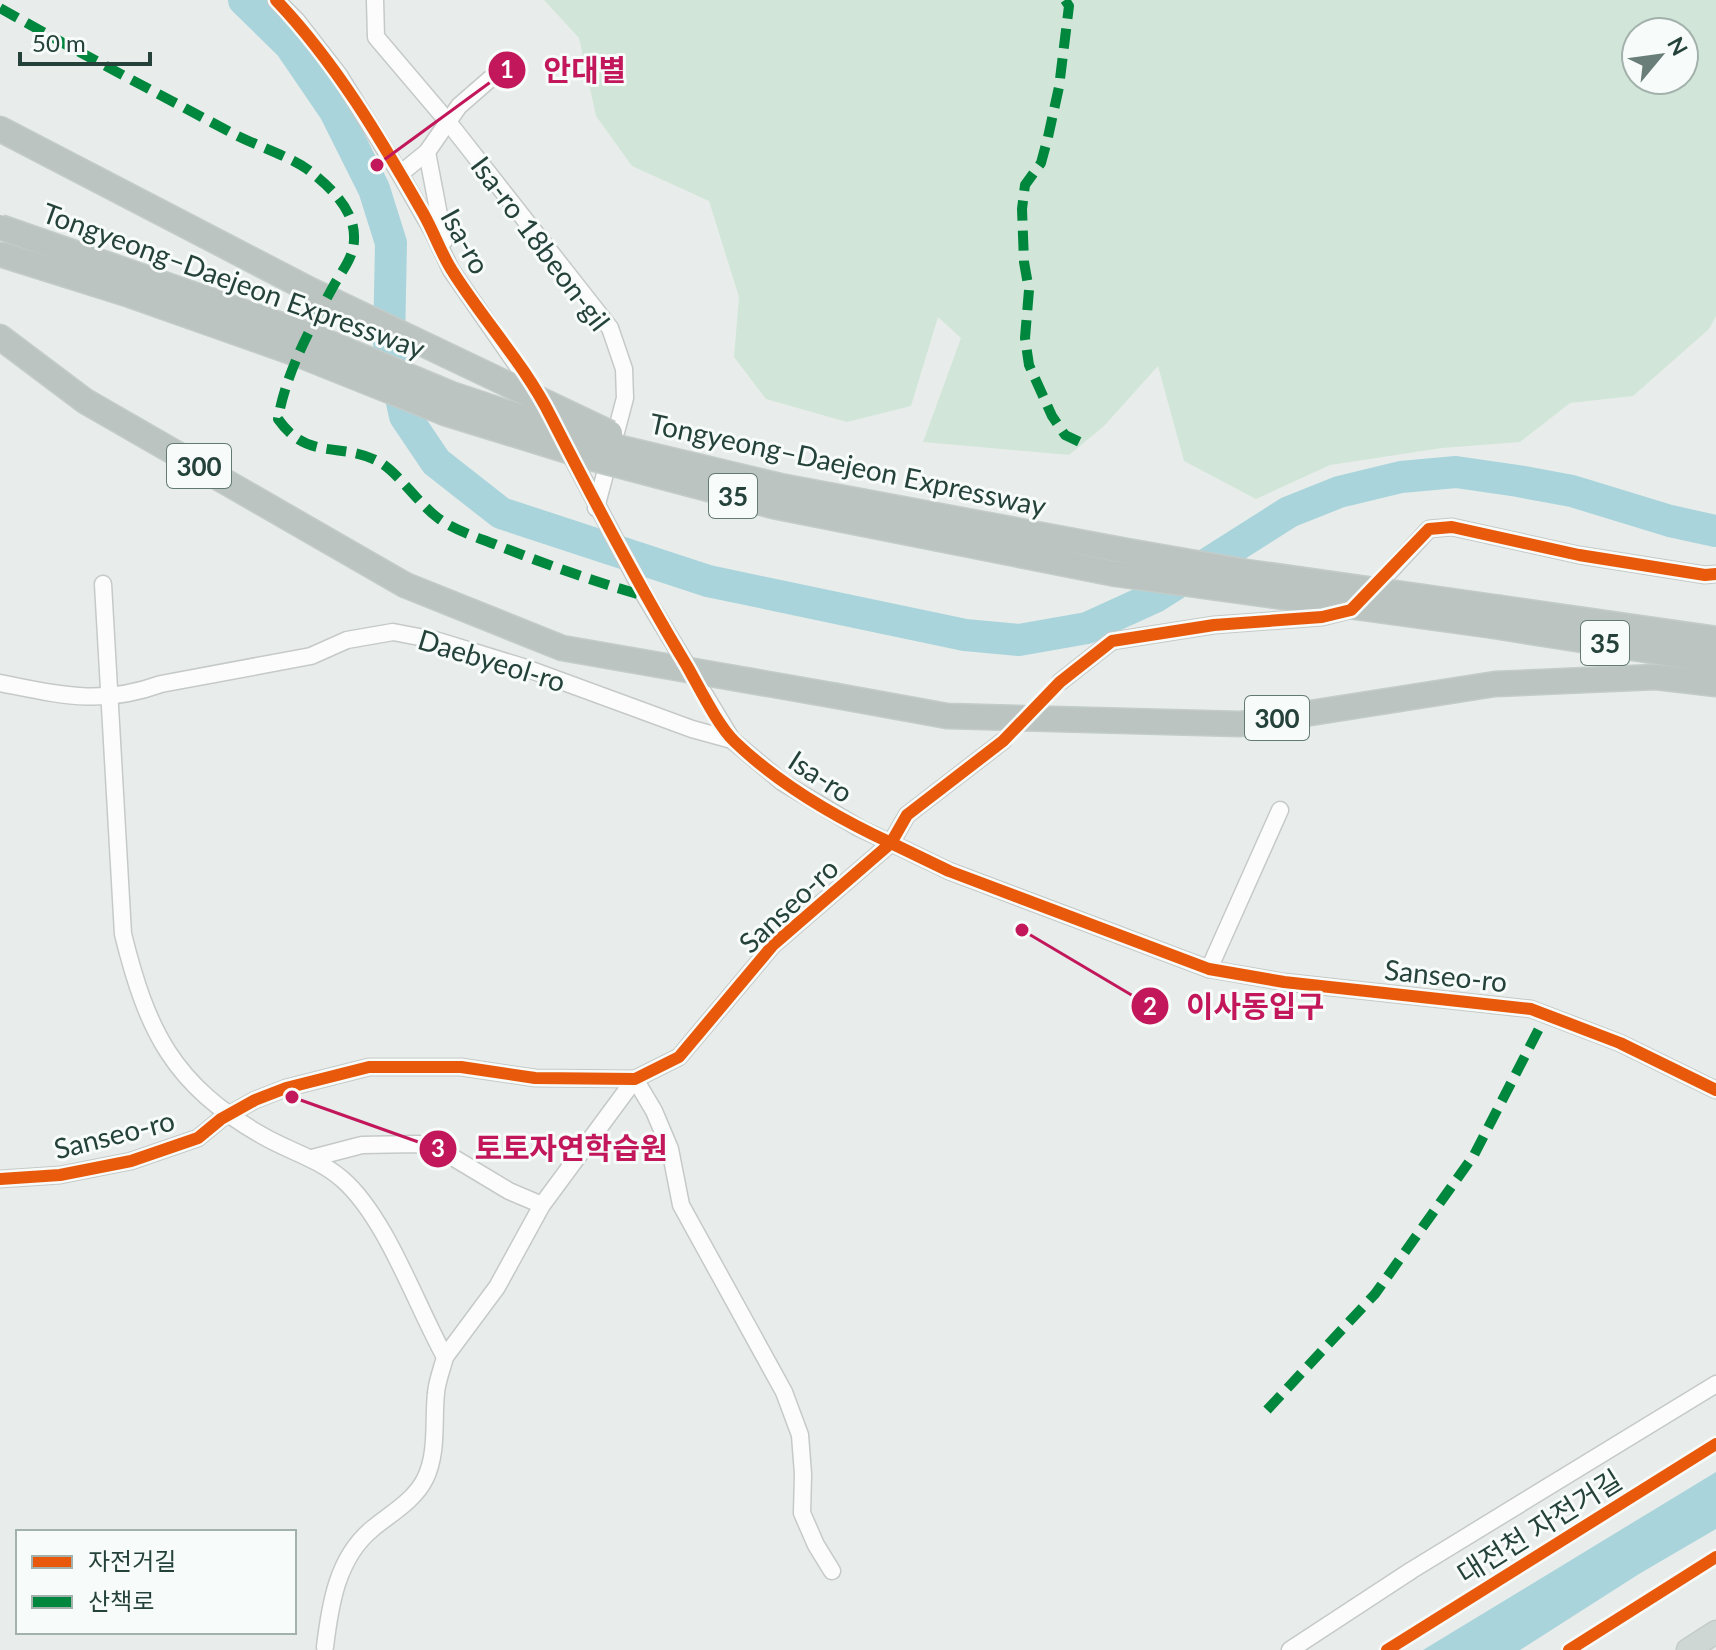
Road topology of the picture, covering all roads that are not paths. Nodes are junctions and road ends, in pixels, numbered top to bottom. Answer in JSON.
{"nodes":[{"id":1,"x":276,"y":0,"type":"edge"},
{"id":2,"x":375,"y":0,"type":"edge"},
{"id":3,"x":490,"y":79,"type":"dead end"},
{"id":4,"x":449,"y":123,"type":"junction"},
{"id":5,"x":0,"y":129,"type":"edge"},
{"id":6,"x":427,"y":152,"type":"junction"},
{"id":7,"x":400,"y":174,"type":"junction"},
{"id":8,"x":0,"y":227,"type":"edge"},
{"id":9,"x":0,"y":254,"type":"edge"},
{"id":10,"x":451,"y":270,"type":"junction"},
{"id":11,"x":0,"y":337,"type":"edge"},
{"id":12,"x":662,"y":458,"type":"junction"},
{"id":13,"x":598,"y":512,"type":"junction"},
{"id":14,"x":1716,"y":574,"type":"edge"},
{"id":15,"x":103,"y":584,"type":"dead end"},
{"id":16,"x":1498,"y":617,"type":"junction"},
{"id":17,"x":1716,"y":639,"type":"edge"},
{"id":18,"x":1716,"y":661,"type":"edge"},
{"id":19,"x":1060,"y":682,"type":"tunnel mouth"},
{"id":20,"x":0,"y":683,"type":"edge"},
{"id":21,"x":1716,"y":684,"type":"edge"},
{"id":22,"x":108,"y":697,"type":"junction"},
{"id":23,"x":732,"y":740,"type":"junction"},
{"id":24,"x":1003,"y":741,"type":"tunnel mouth"},
{"id":25,"x":1280,"y":810,"type":"dead end"},
{"id":26,"x":891,"y":843,"type":"junction"},
{"id":27,"x":1209,"y":969,"type":"junction"},
{"id":28,"x":635,"y":1079,"type":"junction"},
{"id":29,"x":1716,"y":1090,"type":"edge"},
{"id":30,"x":228,"y":1115,"type":"junction"},
{"id":31,"x":312,"y":1158,"type":"junction"},
{"id":32,"x":0,"y":1179,"type":"edge"},
{"id":33,"x":542,"y":1205,"type":"junction"},
{"id":34,"x":445,"y":1357,"type":"junction"},
{"id":35,"x":1716,"y":1384,"type":"edge"},
{"id":36,"x":832,"y":1571,"type":"dead end"},
{"id":37,"x":1716,"y":1632,"type":"edge"},
{"id":38,"x":325,"y":1647,"type":"dead end"},
{"id":39,"x":1290,"y":1650,"type":"edge"},
{"id":40,"x":1688,"y":1650,"type":"edge"}],
"edges":[{"from":1,"to":7,"type":"street","name":"Isa-ro"},
{"from":2,"to":4,"type":"street","name":"Isa-ro 18beon-gil"},
{"from":3,"to":4,"type":"street"},
{"from":4,"to":6,"type":"street"},
{"from":4,"to":13,"type":"street","name":"Isa-ro 18beon-gil"},
{"from":5,"to":12,"type":"highway","bridge":true},
{"from":6,"to":7,"type":"street"},
{"from":6,"to":10,"type":"street"},
{"from":7,"to":10,"type":"street","name":"Isa-ro"},
{"from":8,"to":12,"type":"highway","name":"Tongyeong–Daejeon Expressway","number":"35","bridge":true},
{"from":9,"to":16,"type":"highway","name":"Tongyeong–Daejeon Expressway","number":"35","bridge":true},
{"from":10,"to":13,"type":"street","name":"Isa-ro"},
{"from":11,"to":21,"type":"highway","number":"300","bridge":true},
{"from":12,"to":16,"type":"highway","name":"Tongyeong–Daejeon Expressway","number":"35","bridge":true},
{"from":13,"to":23,"type":"street","name":"Isa-ro"},
{"from":14,"to":19,"type":"street"},
{"from":15,"to":22,"type":"street"},
{"from":16,"to":17,"type":"highway","name":"Tongyeong–Daejeon Expressway","number":"35"},
{"from":16,"to":18,"type":"highway","name":"Tongyeong–Daejeon Expressway","number":"35"},
{"from":20,"to":22,"type":"street","name":"Daebyeol-ro"},
{"from":22,"to":23,"type":"street","name":"Daebyeol-ro"},
{"from":22,"to":30,"type":"street"},
{"from":23,"to":26,"type":"street","name":"Isa-ro"},
{"from":24,"to":26,"type":"street"},
{"from":25,"to":27,"type":"street"},
{"from":26,"to":27,"type":"street","name":"Sanseo-ro"},
{"from":26,"to":28,"type":"street","name":"Sanseo-ro"},
{"from":27,"to":29,"type":"street","name":"Sanseo-ro"},
{"from":28,"to":30,"type":"street","name":"Sanseo-ro"},
{"from":28,"to":33,"type":"street","name":"Sanseo-ro"},
{"from":28,"to":36,"type":"street"},
{"from":30,"to":31,"type":"street"},
{"from":30,"to":32,"type":"street","name":"Sanseo-ro"},
{"from":31,"to":33,"type":"street"},
{"from":31,"to":34,"type":"street"},
{"from":33,"to":34,"type":"street","name":"Sanseo-ro"},
{"from":34,"to":38,"type":"street"},
{"from":35,"to":39,"type":"street"},
{"from":37,"to":40,"type":"main road"}]}
